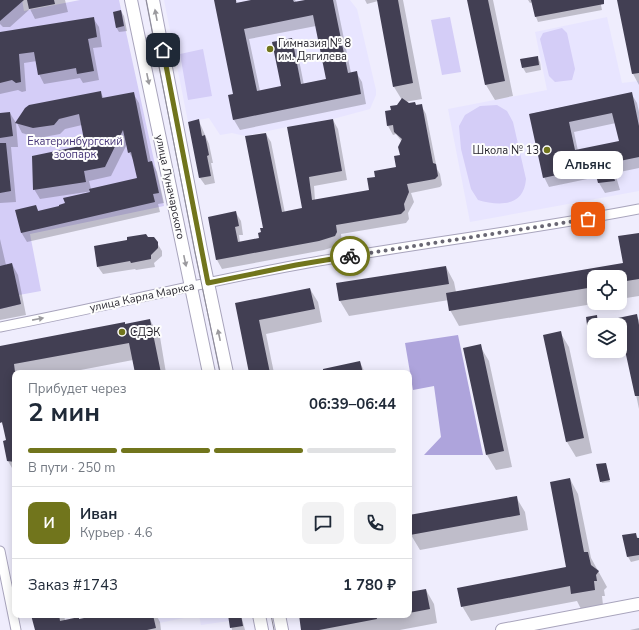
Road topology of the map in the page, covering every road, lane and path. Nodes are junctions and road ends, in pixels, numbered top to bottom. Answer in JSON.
{"nodes":[{"id":1,"x":131,"y":0,"type":"edge"},
{"id":2,"x":153,"y":0,"type":"edge"},
{"id":3,"x":639,"y":209,"type":"edge"},
{"id":4,"x":208,"y":283,"type":"junction"},
{"id":5,"x":191,"y":286,"type":"junction"},
{"id":6,"x":0,"y":327,"type":"edge"},
{"id":7,"x":208,"y":370,"type":"edge"},
{"id":8,"x":226,"y":370,"type":"edge"},
{"id":9,"x":0,"y":551,"type":"edge"},
{"id":10,"x":639,"y":604,"type":"edge"},
{"id":11,"x":12,"y":610,"type":"edge"},
{"id":12,"x":14,"y":618,"type":"edge"},
{"id":13,"x":260,"y":618,"type":"edge"},
{"id":14,"x":280,"y":618,"type":"edge"},
{"id":15,"x":546,"y":626,"type":"edge"},
{"id":16,"x":16,"y":630,"type":"edge"},
{"id":17,"x":262,"y":630,"type":"edge"},
{"id":18,"x":282,"y":630,"type":"edge"},
{"id":19,"x":502,"y":630,"type":"edge"}],
"edges":[{"from":1,"to":5,"type":"main road","name":"улица Луначарского","one_way":true},
{"from":4,"to":2,"type":"main road","name":"улица Луначарского","one_way":true},
{"from":3,"to":4,"type":"street","name":"улица Карла Маркса"},
{"from":4,"to":5,"type":"street","name":"улица Карла Маркса"},
{"from":8,"to":4,"type":"main road","name":"улица Луначарского","one_way":true},
{"from":6,"to":5,"type":"street","name":"улица Карла Маркса","one_way":true},
{"from":5,"to":7,"type":"main road","name":"улица Луначарского"},
{"from":9,"to":11,"type":"street"},
{"from":10,"to":15,"type":"main road"},
{"from":12,"to":16,"type":"street"},
{"from":13,"to":17,"type":"main road"},
{"from":14,"to":18,"type":"main road"},
{"from":15,"to":19,"type":"main road"}]}
